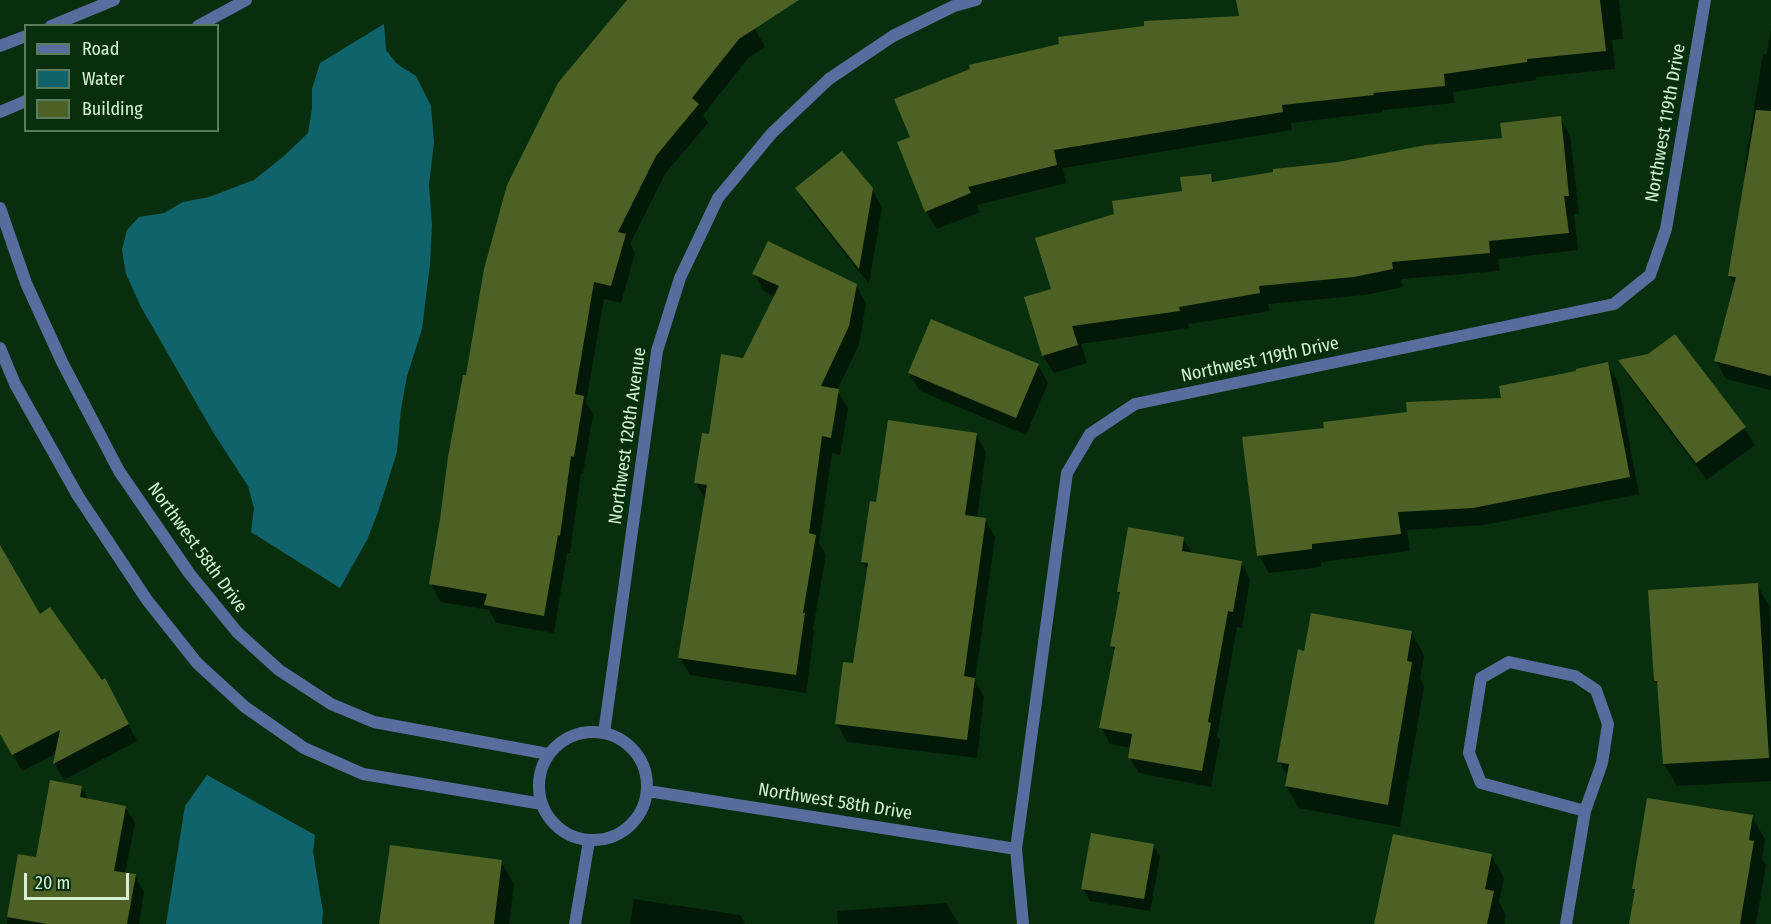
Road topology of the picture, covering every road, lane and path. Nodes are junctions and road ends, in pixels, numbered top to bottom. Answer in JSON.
{"nodes":[{"id":1,"x":114,"y":0,"type":"edge"},
{"id":2,"x":246,"y":0,"type":"edge"},
{"id":3,"x":976,"y":0,"type":"edge"},
{"id":4,"x":1705,"y":0,"type":"edge"},
{"id":5,"x":56,"y":24,"type":"edge"},
{"id":6,"x":202,"y":24,"type":"edge"},
{"id":7,"x":24,"y":37,"type":"edge"},
{"id":8,"x":0,"y":46,"type":"edge"},
{"id":9,"x":24,"y":102,"type":"edge"},
{"id":10,"x":0,"y":112,"type":"edge"},
{"id":11,"x":0,"y":208,"type":"edge"},
{"id":12,"x":0,"y":348,"type":"edge"},
{"id":13,"x":604,"y":733,"type":"junction"},
{"id":14,"x":548,"y":754,"type":"junction"},
{"id":15,"x":648,"y":791,"type":"junction"},
{"id":16,"x":542,"y":804,"type":"junction"},
{"id":17,"x":1586,"y":811,"type":"junction"},
{"id":18,"x":589,"y":841,"type":"junction"},
{"id":19,"x":1016,"y":849,"type":"junction"},
{"id":20,"x":575,"y":924,"type":"edge"},
{"id":21,"x":1023,"y":924,"type":"edge"},
{"id":22,"x":1566,"y":924,"type":"edge"}],
"edges":[{"from":1,"to":5,"type":"street"},
{"from":2,"to":6,"type":"street"},
{"from":3,"to":13,"type":"street","name":"Northwest 120th Avenue"},
{"from":4,"to":19,"type":"street","name":"Northwest 119th Drive"},
{"from":7,"to":8,"type":"street"},
{"from":9,"to":10,"type":"street"},
{"from":11,"to":14,"type":"street","name":"Northwest 58th Drive"},
{"from":12,"to":16,"type":"street"},
{"from":13,"to":14,"type":"street"},
{"from":13,"to":15,"type":"street"},
{"from":14,"to":16,"type":"street"},
{"from":15,"to":18,"type":"street"},
{"from":15,"to":19,"type":"street","name":"Northwest 58th Drive"},
{"from":16,"to":18,"type":"street"},
{"from":17,"to":17,"type":"street"},
{"from":17,"to":22,"type":"street"},
{"from":18,"to":20,"type":"street"},
{"from":19,"to":21,"type":"street","name":"Northwest 119th Drive"}]}
